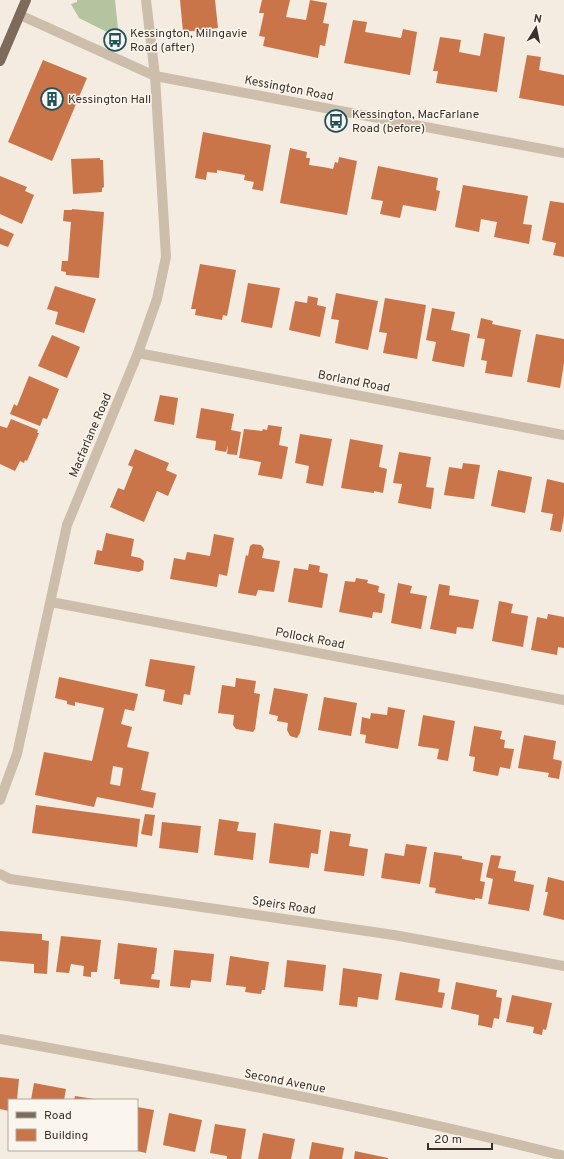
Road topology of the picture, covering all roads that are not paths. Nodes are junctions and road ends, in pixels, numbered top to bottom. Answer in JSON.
{"nodes":[{"id":1,"x":26,"y":0,"type":"edge"},
{"id":2,"x":146,"y":0,"type":"edge"},
{"id":3,"x":20,"y":15,"type":"junction"},
{"id":4,"x":0,"y":61,"type":"edge"},
{"id":5,"x":155,"y":76,"type":"junction"},
{"id":6,"x":564,"y":153,"type":"edge"},
{"id":7,"x":138,"y":353,"type":"junction"},
{"id":8,"x":564,"y":435,"type":"edge"},
{"id":9,"x":50,"y":602,"type":"junction"},
{"id":10,"x":564,"y":700,"type":"edge"},
{"id":11,"x":0,"y":800,"type":"edge"},
{"id":12,"x":0,"y":874,"type":"edge"},
{"id":13,"x":564,"y":966,"type":"edge"},
{"id":14,"x":0,"y":1039,"type":"edge"},
{"id":15,"x":564,"y":1156,"type":"edge"}],
"edges":[{"from":1,"to":3,"type":"main road"},
{"from":2,"to":5,"type":"street","name":"Macfarlane Road"},
{"from":3,"to":4,"type":"main road"},
{"from":3,"to":5,"type":"street","name":"Kessington Road"},
{"from":5,"to":6,"type":"street","name":"Kessington Road"},
{"from":5,"to":7,"type":"street","name":"Macfarlane Road"},
{"from":7,"to":8,"type":"street","name":"Borland Road"},
{"from":7,"to":9,"type":"street","name":"Macfarlane Road"},
{"from":9,"to":10,"type":"street","name":"Pollock Road"},
{"from":9,"to":11,"type":"street","name":"Macfarlane Road"},
{"from":12,"to":13,"type":"street","name":"Speirs Road"},
{"from":14,"to":15,"type":"street","name":"Second Avenue"}]}
